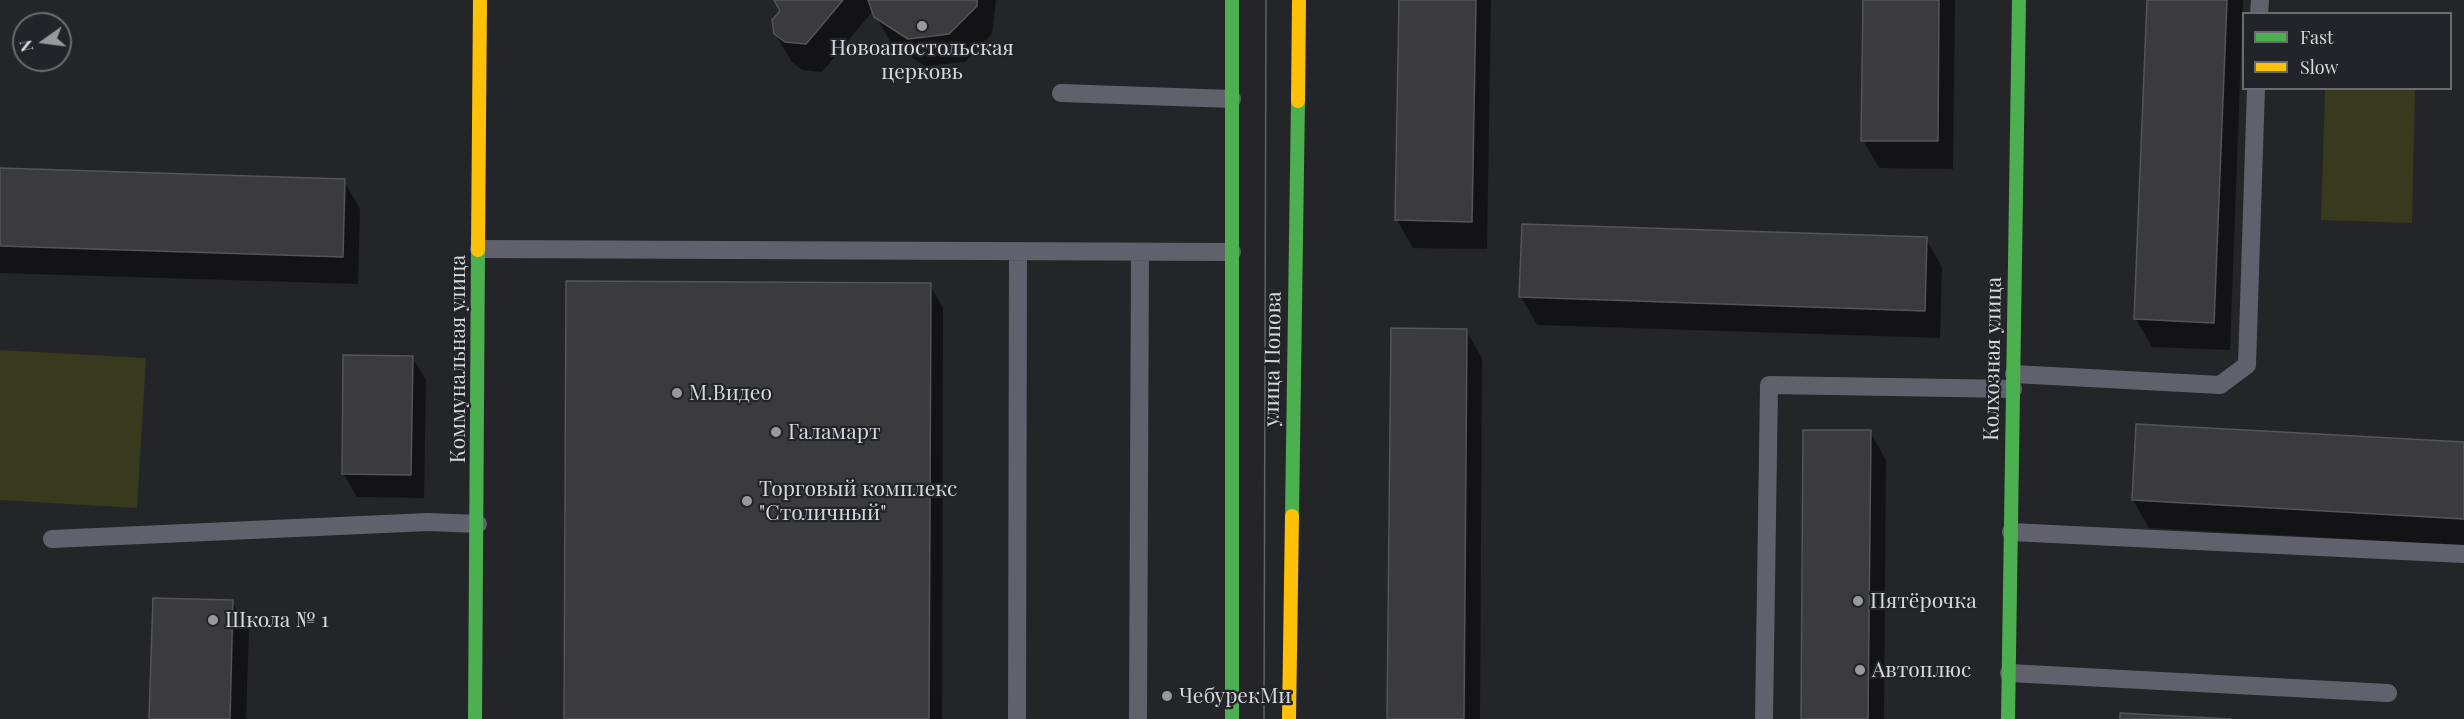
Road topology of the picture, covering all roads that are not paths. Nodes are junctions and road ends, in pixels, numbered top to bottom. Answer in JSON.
{"nodes":[{"id":1,"x":480,"y":0,"type":"edge"},
{"id":2,"x":1232,"y":0,"type":"edge"},
{"id":3,"x":1299,"y":0,"type":"edge"},
{"id":4,"x":2019,"y":0,"type":"edge"},
{"id":5,"x":2256,"y":90,"type":"edge"},
{"id":6,"x":1061,"y":93,"type":"dead end"},
{"id":7,"x":1232,"y":99,"type":"junction"},
{"id":8,"x":479,"y":249,"type":"junction"},
{"id":9,"x":1018,"y":251,"type":"junction"},
{"id":10,"x":1140,"y":252,"type":"junction"},
{"id":11,"x":1232,"y":252,"type":"junction"},
{"id":12,"x":2014,"y":382,"type":"junction"},
{"id":13,"x":478,"y":524,"type":"junction"},
{"id":14,"x":2011,"y":532,"type":"junction"},
{"id":15,"x":52,"y":538,"type":"dead end"},
{"id":16,"x":2464,"y":554,"type":"edge"},
{"id":17,"x":2009,"y":673,"type":"junction"},
{"id":18,"x":2388,"y":693,"type":"dead end"},
{"id":19,"x":475,"y":719,"type":"edge"},
{"id":20,"x":1017,"y":719,"type":"edge"},
{"id":21,"x":1138,"y":719,"type":"edge"},
{"id":22,"x":1232,"y":719,"type":"edge"},
{"id":23,"x":1289,"y":719,"type":"edge"},
{"id":24,"x":1764,"y":719,"type":"edge"},
{"id":25,"x":2008,"y":719,"type":"edge"}],
"edges":[{"from":1,"to":8,"type":"street","name":"Коммунальная улица"},
{"from":2,"to":7,"type":"street","name":"улица Попова"},
{"from":3,"to":23,"type":"street","name":"улица Попова"},
{"from":4,"to":12,"type":"street","name":"Колхозная улица"},
{"from":5,"to":12,"type":"lane"},
{"from":6,"to":7,"type":"lane"},
{"from":7,"to":11,"type":"street","name":"улица Попова"},
{"from":8,"to":9,"type":"lane"},
{"from":8,"to":13,"type":"street","name":"Коммунальная улица"},
{"from":9,"to":10,"type":"lane"},
{"from":9,"to":20,"type":"lane"},
{"from":10,"to":11,"type":"lane"},
{"from":10,"to":21,"type":"lane"},
{"from":11,"to":22,"type":"street","name":"улица Попова"},
{"from":12,"to":14,"type":"street","name":"Колхозная улица"},
{"from":12,"to":24,"type":"lane"},
{"from":13,"to":15,"type":"lane"},
{"from":13,"to":19,"type":"street","name":"Коммунальная улица"},
{"from":14,"to":16,"type":"lane"},
{"from":14,"to":17,"type":"street","name":"Колхозная улица"},
{"from":17,"to":18,"type":"lane"},
{"from":17,"to":25,"type":"street","name":"Колхозная улица"}]}
